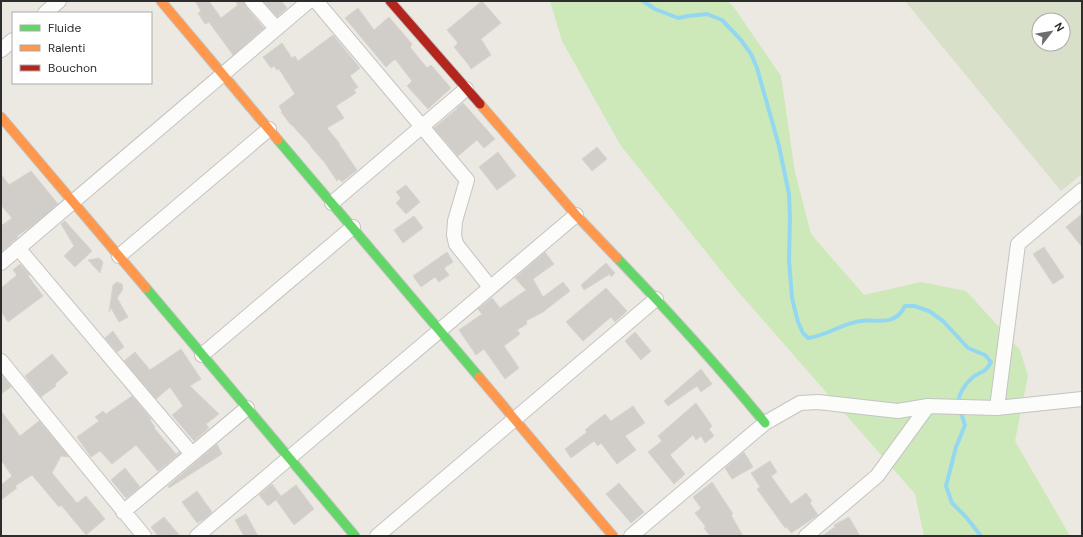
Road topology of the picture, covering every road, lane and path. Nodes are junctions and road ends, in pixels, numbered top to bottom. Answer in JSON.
{"nodes":[{"id":1,"x":161,"y":1,"type":"edge"},
{"id":2,"x":252,"y":1,"type":"edge"},
{"id":3,"x":309,"y":1,"type":"edge"},
{"id":4,"x":316,"y":1,"type":"edge"},
{"id":5,"x":390,"y":1,"type":"edge"},
{"id":6,"x":276,"y":28,"type":"junction"},
{"id":7,"x":12,"y":41,"type":"edge"},
{"id":8,"x":1,"y":50,"type":"edge"},
{"id":9,"x":223,"y":74,"type":"junction"},
{"id":10,"x":466,"y":89,"type":"junction"},
{"id":11,"x":1,"y":116,"type":"edge"},
{"id":12,"x":422,"y":127,"type":"junction"},
{"id":13,"x":269,"y":129,"type":"junction"},
{"id":14,"x":1082,"y":190,"type":"edge"},
{"id":15,"x":73,"y":201,"type":"junction"},
{"id":16,"x":332,"y":203,"type":"junction"},
{"id":17,"x":576,"y":215,"type":"junction"},
{"id":18,"x":352,"y":227,"type":"junction"},
{"id":19,"x":18,"y":248,"type":"junction"},
{"id":20,"x":119,"y":256,"type":"junction"},
{"id":21,"x":1,"y":263,"type":"edge"},
{"id":22,"x":490,"y":287,"type":"junction"},
{"id":23,"x":656,"y":299,"type":"junction"},
{"id":24,"x":439,"y":330,"type":"junction"},
{"id":25,"x":202,"y":355,"type":"junction"},
{"id":26,"x":1,"y":361,"type":"edge"},
{"id":27,"x":1082,"y":399,"type":"edge"},
{"id":28,"x":928,"y":406,"type":"junction"},
{"id":29,"x":247,"y":408,"type":"junction"},
{"id":30,"x":997,"y":408,"type":"junction"},
{"id":31,"x":514,"y":419,"type":"junction"},
{"id":32,"x":765,"y":423,"type":"junction"},
{"id":33,"x":192,"y":454,"type":"junction"},
{"id":34,"x":289,"y":458,"type":"junction"},
{"id":35,"x":123,"y":512,"type":"junction"},
{"id":36,"x":144,"y":536,"type":"edge"},
{"id":37,"x":197,"y":536,"type":"edge"},
{"id":38,"x":355,"y":536,"type":"edge"},
{"id":39,"x":377,"y":536,"type":"edge"},
{"id":40,"x":613,"y":536,"type":"edge"},
{"id":41,"x":631,"y":536,"type":"edge"},
{"id":42,"x":806,"y":536,"type":"edge"}],
"edges":[{"from":1,"to":9,"type":"street"},
{"from":2,"to":6,"type":"street"},
{"from":3,"to":6,"type":"street"},
{"from":4,"to":12,"type":"street"},
{"from":5,"to":10,"type":"street"},
{"from":6,"to":9,"type":"street"},
{"from":7,"to":8,"type":"street"},
{"from":9,"to":13,"type":"street"},
{"from":9,"to":15,"type":"street"},
{"from":10,"to":12,"type":"street"},
{"from":10,"to":17,"type":"street"},
{"from":11,"to":15,"type":"street"},
{"from":12,"to":16,"type":"street"},
{"from":12,"to":22,"type":"street"},
{"from":13,"to":16,"type":"street"},
{"from":13,"to":20,"type":"street"},
{"from":14,"to":30,"type":"street"},
{"from":15,"to":19,"type":"street"},
{"from":15,"to":20,"type":"street"},
{"from":16,"to":18,"type":"street"},
{"from":17,"to":22,"type":"street"},
{"from":17,"to":23,"type":"street"},
{"from":18,"to":24,"type":"street"},
{"from":18,"to":25,"type":"street"},
{"from":19,"to":21,"type":"street"},
{"from":19,"to":33,"type":"street"},
{"from":20,"to":25,"type":"street"},
{"from":22,"to":24,"type":"street"},
{"from":23,"to":31,"type":"street"},
{"from":23,"to":32,"type":"street"},
{"from":24,"to":31,"type":"street"},
{"from":24,"to":34,"type":"street"},
{"from":25,"to":29,"type":"street"},
{"from":26,"to":35,"type":"street"},
{"from":27,"to":30,"type":"street"},
{"from":28,"to":30,"type":"street"},
{"from":28,"to":32,"type":"street"},
{"from":28,"to":42,"type":"street"},
{"from":29,"to":33,"type":"street"},
{"from":29,"to":34,"type":"street"},
{"from":31,"to":39,"type":"street"},
{"from":31,"to":40,"type":"street"},
{"from":32,"to":41,"type":"street"},
{"from":33,"to":35,"type":"street"},
{"from":34,"to":37,"type":"street"},
{"from":34,"to":38,"type":"street"},
{"from":35,"to":36,"type":"street"}]}
